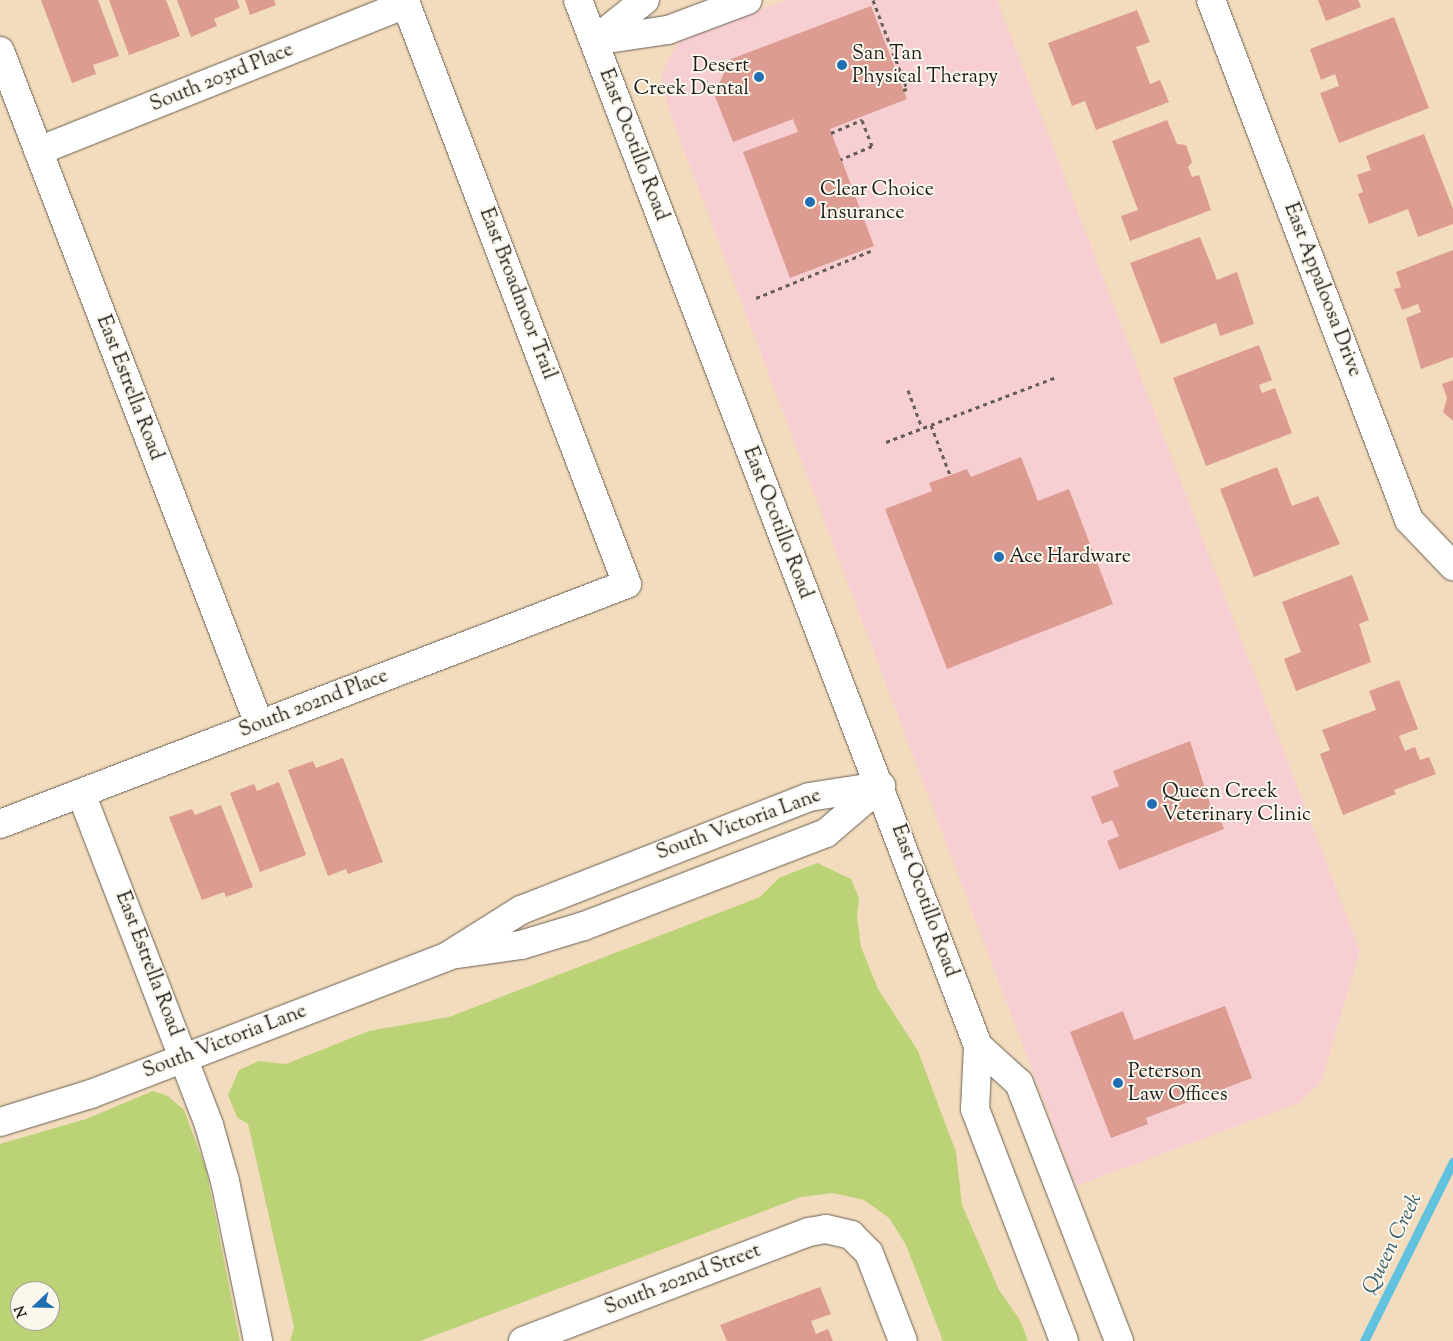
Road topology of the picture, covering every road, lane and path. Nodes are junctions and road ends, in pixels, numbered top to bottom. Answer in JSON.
{"nodes":[{"id":1,"x":578,"y":0,"type":"edge"},
{"id":2,"x":645,"y":0,"type":"edge"},
{"id":3,"x":748,"y":0,"type":"edge"},
{"id":4,"x":873,"y":0,"type":"edge"},
{"id":5,"x":1211,"y":0,"type":"edge"},
{"id":6,"x":406,"y":4,"type":"joint"},
{"id":7,"x":594,"y":41,"type":"junction"},
{"id":8,"x":0,"y":51,"type":"edge"},
{"id":9,"x":903,"y":90,"type":"dead end"},
{"id":10,"x":831,"y":133,"type":"dead end"},
{"id":11,"x":38,"y":151,"type":"junction"},
{"id":12,"x":841,"y":159,"type":"dead end"},
{"id":13,"x":873,"y":250,"type":"dead end"},
{"id":14,"x":756,"y":298,"type":"dead end"},
{"id":15,"x":1056,"y":377,"type":"dead end"},
{"id":16,"x":908,"y":390,"type":"dead end"},
{"id":17,"x":931,"y":425,"type":"junction"},
{"id":18,"x":922,"y":428,"type":"junction"},
{"id":19,"x":886,"y":442,"type":"dead end"},
{"id":20,"x":950,"y":475,"type":"dead end"},
{"id":21,"x":1453,"y":566,"type":"edge"},
{"id":22,"x":627,"y":584,"type":"joint"},
{"id":23,"x":258,"y":724,"type":"junction"},
{"id":24,"x":881,"y":786,"type":"junction"},
{"id":25,"x":81,"y":793,"type":"junction"},
{"id":26,"x":0,"y":824,"type":"edge"},
{"id":27,"x":448,"y":956,"type":"junction"},
{"id":28,"x":978,"y":1046,"type":"junction"},
{"id":29,"x":184,"y":1058,"type":"junction"},
{"id":30,"x":0,"y":1122,"type":"edge"},
{"id":31,"x":258,"y":1341,"type":"edge"},
{"id":32,"x":524,"y":1341,"type":"edge"},
{"id":33,"x":903,"y":1341,"type":"edge"},
{"id":34,"x":1064,"y":1341,"type":"edge"},
{"id":35,"x":1120,"y":1341,"type":"edge"}],
"edges":[{"from":1,"to":7,"type":"street","name":"East Ocotillo Road"},
{"from":2,"to":7,"type":"street"},
{"from":3,"to":7,"type":"street"},
{"from":4,"to":9,"type":"path"},
{"from":5,"to":21,"type":"street","name":"East Appaloosa Drive"},
{"from":6,"to":11,"type":"street","name":"South 203rd Place"},
{"from":6,"to":22,"type":"street","name":"East Broadmoor Trail"},
{"from":7,"to":24,"type":"street","name":"East Ocotillo Road"},
{"from":8,"to":11,"type":"street","name":"East Estrella Road"},
{"from":10,"to":12,"type":"path"},
{"from":11,"to":23,"type":"street","name":"East Estrella Road"},
{"from":13,"to":14,"type":"path"},
{"from":15,"to":17,"type":"path"},
{"from":16,"to":18,"type":"path"},
{"from":17,"to":18,"type":"path"},
{"from":17,"to":20,"type":"path"},
{"from":18,"to":19,"type":"path"},
{"from":22,"to":23,"type":"street","name":"South 202nd Place"},
{"from":23,"to":25,"type":"street","name":"South 202nd Place"},
{"from":24,"to":27,"type":"street","name":"South Victoria Lane"},
{"from":24,"to":27,"type":"street","name":"South Victoria Lane"},
{"from":24,"to":28,"type":"street","name":"East Ocotillo Road"},
{"from":25,"to":26,"type":"street","name":"South 202nd Place"},
{"from":25,"to":29,"type":"street","name":"East Estrella Road"},
{"from":27,"to":29,"type":"street","name":"South Victoria Lane"},
{"from":28,"to":34,"type":"street","name":"East Ocotillo Road"},
{"from":28,"to":35,"type":"street","name":"East Ocotillo Road"},
{"from":29,"to":30,"type":"street","name":"South Victoria Lane"},
{"from":29,"to":31,"type":"street","name":"East Estrella Road"},
{"from":32,"to":33,"type":"street","name":"South 202nd Street"}]}
